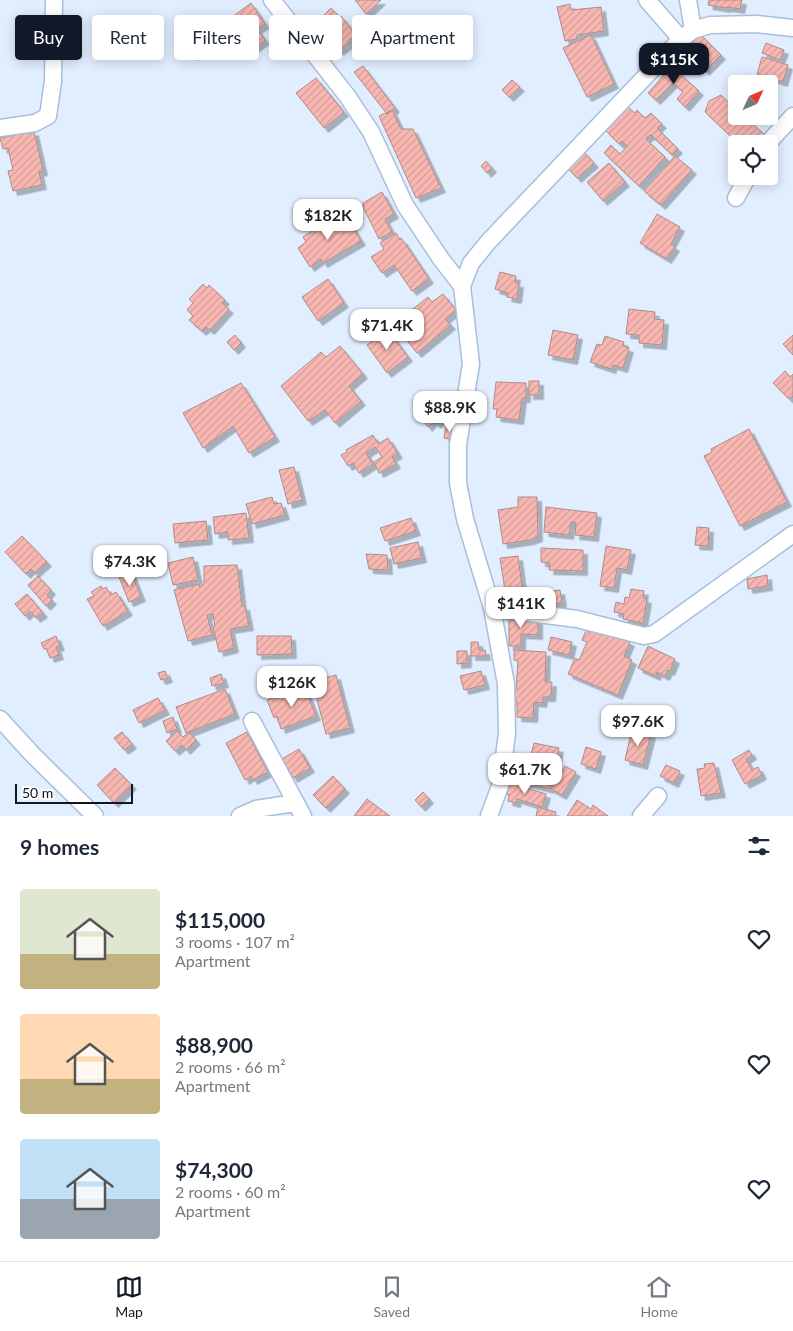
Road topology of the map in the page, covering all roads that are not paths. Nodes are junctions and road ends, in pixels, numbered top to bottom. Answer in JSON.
{"nodes":[{"id":1,"x":54,"y":0,"type":"edge"},
{"id":2,"x":272,"y":0,"type":"edge"},
{"id":3,"x":647,"y":0,"type":"edge"},
{"id":4,"x":688,"y":0,"type":"edge"},
{"id":5,"x":793,"y":28,"type":"edge"},
{"id":6,"x":687,"y":34,"type":"junction"},
{"id":7,"x":793,"y":116,"type":"edge"},
{"id":8,"x":0,"y":128,"type":"edge"},
{"id":9,"x":776,"y":135,"type":"edge"},
{"id":10,"x":743,"y":185,"type":"edge"},
{"id":11,"x":736,"y":198,"type":"dead end"},
{"id":12,"x":462,"y":286,"type":"junction"},
{"id":13,"x":793,"y":534,"type":"edge"},
{"id":14,"x":492,"y":608,"type":"junction"},
{"id":15,"x":0,"y":719,"type":"edge"},
{"id":16,"x":252,"y":721,"type":"dead end"},
{"id":17,"x":0,"y":728,"type":"edge"},
{"id":18,"x":658,"y":796,"type":"dead end"},
{"id":19,"x":299,"y":810,"type":"edge"},
{"id":20,"x":94,"y":816,"type":"edge"},
{"id":21,"x":240,"y":816,"type":"edge"},
{"id":22,"x":489,"y":816,"type":"edge"},
{"id":23,"x":642,"y":816,"type":"edge"}],
"edges":[{"from":1,"to":8,"type":"street"},
{"from":2,"to":12,"type":"street"},
{"from":3,"to":6,"type":"street"},
{"from":4,"to":6,"type":"street"},
{"from":5,"to":6,"type":"street"},
{"from":6,"to":12,"type":"street"},
{"from":7,"to":9,"type":"street"},
{"from":10,"to":11,"type":"street"},
{"from":12,"to":14,"type":"street"},
{"from":13,"to":14,"type":"street"},
{"from":14,"to":22,"type":"street"},
{"from":15,"to":20,"type":"street"},
{"from":16,"to":19,"type":"street"},
{"from":17,"to":20,"type":"street"},
{"from":18,"to":23,"type":"street"},
{"from":19,"to":21,"type":"street"}]}
